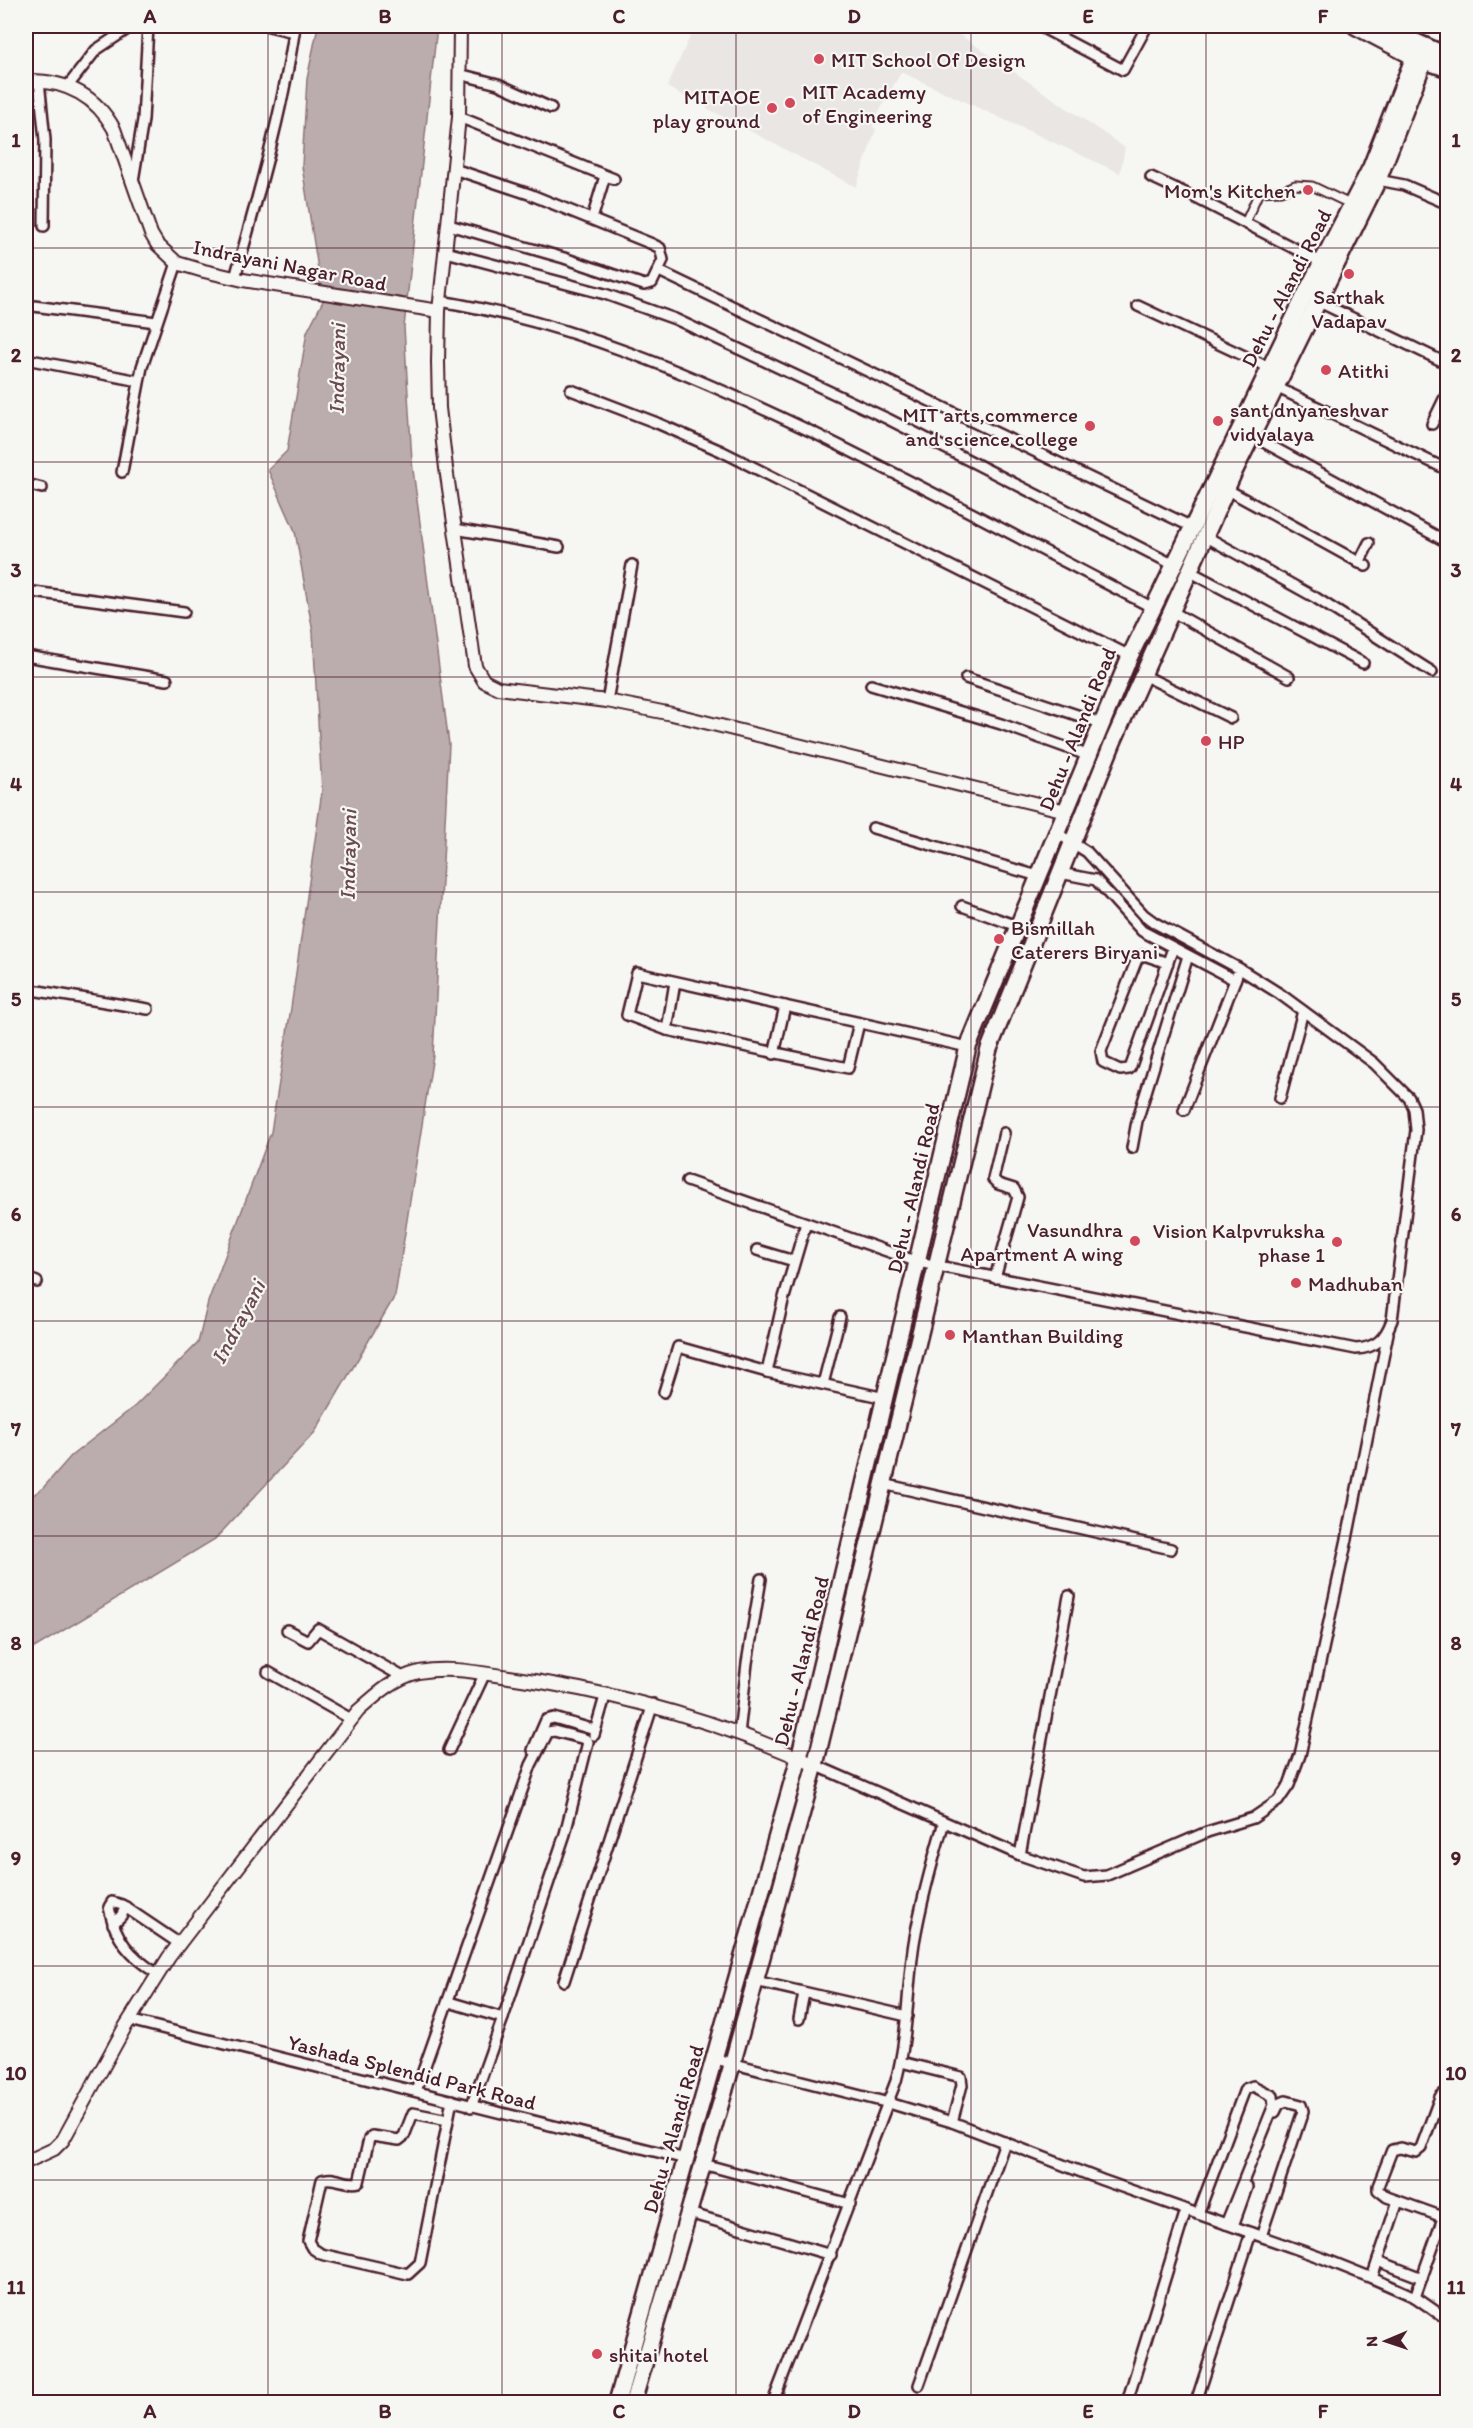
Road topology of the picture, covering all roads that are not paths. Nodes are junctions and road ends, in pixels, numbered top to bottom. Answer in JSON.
{"nodes":[{"id":1,"x":132,"y":26,"type":"edge"},
{"id":2,"x":148,"y":26,"type":"edge"},
{"id":3,"x":269,"y":26,"type":"edge"},
{"id":4,"x":460,"y":26,"type":"edge"},
{"id":5,"x":1039,"y":26,"type":"edge"},
{"id":6,"x":1147,"y":26,"type":"edge"},
{"id":7,"x":1355,"y":26,"type":"edge"},
{"id":8,"x":1380,"y":26,"type":"edge"},
{"id":9,"x":295,"y":29,"type":"edge"},
{"id":10,"x":1421,"y":53,"type":"junction"},
{"id":11,"x":1448,"y":56,"type":"edge"},
{"id":12,"x":1448,"y":69,"type":"edge"},
{"id":13,"x":459,"y":74,"type":"junction"},
{"id":14,"x":26,"y":81,"type":"edge"},
{"id":15,"x":39,"y":81,"type":"junction"},
{"id":16,"x":68,"y":86,"type":"junction"},
{"id":17,"x":551,"y":108,"type":"dead end"},
{"id":18,"x":459,"y":117,"type":"junction"},
{"id":19,"x":454,"y":170,"type":"junction"},
{"id":20,"x":1151,"y":177,"type":"dead end"},
{"id":21,"x":1378,"y":180,"type":"junction"},
{"id":22,"x":133,"y":183,"type":"junction"},
{"id":23,"x":1352,"y":204,"type":"junction"},
{"id":24,"x":1448,"y":204,"type":"edge"},
{"id":25,"x":592,"y":219,"type":"junction"},
{"id":26,"x":1245,"y":223,"type":"junction"},
{"id":27,"x":449,"y":225,"type":"junction"},
{"id":28,"x":44,"y":226,"type":"dead end"},
{"id":29,"x":446,"y":252,"type":"junction"},
{"id":30,"x":177,"y":263,"type":"junction"},
{"id":31,"x":1329,"y":266,"type":"junction"},
{"id":32,"x":659,"y":271,"type":"junction"},
{"id":33,"x":239,"y":279,"type":"junction"},
{"id":34,"x":1312,"y":298,"type":"junction"},
{"id":35,"x":26,"y":305,"type":"edge"},
{"id":36,"x":439,"y":306,"type":"junction"},
{"id":37,"x":1138,"y":306,"type":"dead end"},
{"id":38,"x":156,"y":322,"type":"junction"},
{"id":39,"x":26,"y":359,"type":"edge"},
{"id":40,"x":1448,"y":364,"type":"edge"},
{"id":41,"x":1270,"y":368,"type":"junction"},
{"id":42,"x":139,"y":381,"type":"junction"},
{"id":43,"x":1276,"y":387,"type":"junction"},
{"id":44,"x":571,"y":390,"type":"dead end"},
{"id":45,"x":1448,"y":391,"type":"edge"},
{"id":46,"x":1432,"y":424,"type":"dead end"},
{"id":47,"x":1246,"y":432,"type":"junction"},
{"id":48,"x":1448,"y":470,"type":"edge"},
{"id":49,"x":122,"y":472,"type":"dead end"},
{"id":50,"x":26,"y":484,"type":"edge"},
{"id":51,"x":42,"y":488,"type":"dead end"},
{"id":52,"x":1226,"y":489,"type":"junction"},
{"id":53,"x":455,"y":529,"type":"junction"},
{"id":54,"x":1198,"y":532,"type":"junction"},
{"id":55,"x":1447,"y":542,"type":"edge"},
{"id":56,"x":1369,"y":543,"type":"dead end"},
{"id":57,"x":559,"y":547,"type":"dead end"},
{"id":58,"x":632,"y":565,"type":"dead end"},
{"id":59,"x":1174,"y":565,"type":"junction"},
{"id":60,"x":1189,"y":572,"type":"junction"},
{"id":61,"x":26,"y":591,"type":"edge"},
{"id":62,"x":1153,"y":608,"type":"junction"},
{"id":63,"x":1171,"y":611,"type":"junction"},
{"id":64,"x":184,"y":612,"type":"dead end"},
{"id":65,"x":26,"y":656,"type":"edge"},
{"id":66,"x":1130,"y":656,"type":"junction"},
{"id":67,"x":1363,"y":663,"type":"dead end"},
{"id":68,"x":1432,"y":672,"type":"dead end"},
{"id":69,"x":1143,"y":675,"type":"junction"},
{"id":70,"x":1289,"y":677,"type":"dead end"},
{"id":71,"x":966,"y":678,"type":"dead end"},
{"id":72,"x":167,"y":680,"type":"dead end"},
{"id":73,"x":871,"y":685,"type":"dead end"},
{"id":74,"x":607,"y":701,"type":"junction"},
{"id":75,"x":1231,"y":718,"type":"dead end"},
{"id":76,"x":1101,"y":723,"type":"junction"},
{"id":77,"x":1087,"y":755,"type":"junction"},
{"id":78,"x":1066,"y":811,"type":"junction"},
{"id":79,"x":873,"y":828,"type":"dead end"},
{"id":80,"x":1057,"y":833,"type":"junction"},
{"id":81,"x":1073,"y":841,"type":"junction"},
{"id":82,"x":1060,"y":873,"type":"junction"},
{"id":83,"x":1038,"y":876,"type":"junction"},
{"id":84,"x":962,"y":906,"type":"dead end"},
{"id":85,"x":1017,"y":926,"type":"junction"},
{"id":86,"x":1173,"y":948,"type":"junction"},
{"id":87,"x":1188,"y":956,"type":"junction"},
{"id":88,"x":1168,"y":963,"type":"junction"},
{"id":89,"x":1240,"y":969,"type":"junction"},
{"id":90,"x":1235,"y":980,"type":"junction"},
{"id":91,"x":675,"y":982,"type":"junction"},
{"id":92,"x":26,"y":989,"type":"edge"},
{"id":93,"x":785,"y":1006,"type":"junction"},
{"id":94,"x":148,"y":1009,"type":"dead end"},
{"id":95,"x":1303,"y":1011,"type":"junction"},
{"id":96,"x":859,"y":1023,"type":"junction"},
{"id":97,"x":667,"y":1030,"type":"junction"},
{"id":98,"x":968,"y":1047,"type":"junction"},
{"id":99,"x":774,"y":1054,"type":"junction"},
{"id":100,"x":1280,"y":1098,"type":"dead end"},
{"id":101,"x":1184,"y":1110,"type":"dead end"},
{"id":102,"x":1004,"y":1133,"type":"dead end"},
{"id":103,"x":1132,"y":1148,"type":"dead end"},
{"id":104,"x":687,"y":1181,"type":"dead end"},
{"id":105,"x":806,"y":1223,"type":"junction"},
{"id":106,"x":757,"y":1250,"type":"dead end"},
{"id":107,"x":794,"y":1261,"type":"junction"},
{"id":108,"x":918,"y":1262,"type":"junction"},
{"id":109,"x":935,"y":1266,"type":"junction"},
{"id":110,"x":26,"y":1278,"type":"edge"},
{"id":111,"x":994,"y":1278,"type":"junction"},
{"id":112,"x":37,"y":1282,"type":"dead end"},
{"id":113,"x":840,"y":1317,"type":"dead end"},
{"id":114,"x":1388,"y":1333,"type":"junction"},
{"id":115,"x":767,"y":1372,"type":"junction"},
{"id":116,"x":823,"y":1384,"type":"junction"},
{"id":117,"x":664,"y":1392,"type":"dead end"},
{"id":118,"x":885,"y":1398,"type":"junction"},
{"id":119,"x":883,"y":1484,"type":"junction"},
{"id":120,"x":1172,"y":1550,"type":"dead end"},
{"id":121,"x":761,"y":1579,"type":"dead end"},
{"id":122,"x":1069,"y":1596,"type":"dead end"},
{"id":123,"x":287,"y":1630,"type":"dead end"},
{"id":124,"x":268,"y":1672,"type":"dead end"},
{"id":125,"x":485,"y":1673,"type":"junction"},
{"id":126,"x":403,"y":1677,"type":"junction"},
{"id":127,"x":606,"y":1693,"type":"junction"},
{"id":128,"x":653,"y":1704,"type":"junction"},
{"id":129,"x":351,"y":1719,"type":"junction"},
{"id":130,"x":739,"y":1734,"type":"junction"},
{"id":131,"x":449,"y":1750,"type":"dead end"},
{"id":132,"x":799,"y":1758,"type":"junction"},
{"id":133,"x":531,"y":1765,"type":"junction"},
{"id":134,"x":815,"y":1765,"type":"junction"},
{"id":135,"x":944,"y":1822,"type":"junction"},
{"id":136,"x":1020,"y":1855,"type":"junction"},
{"id":137,"x":126,"y":1907,"type":"junction"},
{"id":138,"x":113,"y":1924,"type":"junction"},
{"id":139,"x":180,"y":1944,"type":"junction"},
{"id":140,"x":158,"y":1974,"type":"junction"},
{"id":141,"x":564,"y":1981,"type":"dead end"},
{"id":142,"x":755,"y":1982,"type":"junction"},
{"id":143,"x":804,"y":1993,"type":"junction"},
{"id":144,"x":449,"y":2002,"type":"junction"},
{"id":145,"x":907,"y":2016,"type":"junction"},
{"id":146,"x":503,"y":2018,"type":"junction"},
{"id":147,"x":799,"y":2019,"type":"dead end"},
{"id":148,"x":129,"y":2020,"type":"junction"},
{"id":149,"x":715,"y":2059,"type":"junction"},
{"id":150,"x":901,"y":2062,"type":"junction"},
{"id":151,"x":732,"y":2065,"type":"junction"},
{"id":152,"x":1448,"y":2090,"type":"edge"},
{"id":153,"x":416,"y":2091,"type":"junction"},
{"id":154,"x":452,"y":2100,"type":"junction"},
{"id":155,"x":889,"y":2103,"type":"junction"},
{"id":156,"x":471,"y":2107,"type":"junction"},
{"id":157,"x":448,"y":2120,"type":"junction"},
{"id":158,"x":952,"y":2122,"type":"junction"},
{"id":159,"x":1005,"y":2142,"type":"junction"},
{"id":160,"x":686,"y":2159,"type":"junction"},
{"id":161,"x":26,"y":2162,"type":"edge"},
{"id":162,"x":703,"y":2164,"type":"junction"},
{"id":163,"x":1398,"y":2201,"type":"junction"},
{"id":164,"x":850,"y":2204,"type":"junction"},
{"id":165,"x":1448,"y":2204,"type":"edge"},
{"id":166,"x":1186,"y":2210,"type":"junction"},
{"id":167,"x":689,"y":2213,"type":"junction"},
{"id":168,"x":1198,"y":2214,"type":"junction"},
{"id":169,"x":1443,"y":2217,"type":"junction"},
{"id":170,"x":1230,"y":2225,"type":"junction"},
{"id":171,"x":1256,"y":2234,"type":"junction"},
{"id":172,"x":831,"y":2254,"type":"junction"},
{"id":173,"x":1378,"y":2261,"type":"junction"},
{"id":174,"x":1372,"y":2278,"type":"junction"},
{"id":175,"x":1422,"y":2278,"type":"junction"},
{"id":176,"x":1415,"y":2297,"type":"junction"},
{"id":177,"x":1448,"y":2320,"type":"edge"},
{"id":178,"x":623,"y":2380,"type":"junction"},
{"id":179,"x":639,"y":2384,"type":"junction"},
{"id":180,"x":919,"y":2385,"type":"dead end"},
{"id":181,"x":617,"y":2403,"type":"edge"},
{"id":182,"x":633,"y":2403,"type":"edge"},
{"id":183,"x":773,"y":2403,"type":"edge"},
{"id":184,"x":1127,"y":2403,"type":"edge"},
{"id":185,"x":1196,"y":2403,"type":"edge"}],
"edges":[{"from":1,"to":16,"type":"street"},
{"from":2,"to":22,"type":"street"},
{"from":3,"to":9,"type":"street"},
{"from":4,"to":13,"type":"street"},
{"from":5,"to":6,"type":"street"},
{"from":7,"to":10,"type":"main road"},
{"from":8,"to":10,"type":"main road"},
{"from":9,"to":33,"type":"street"},
{"from":10,"to":11,"type":"main road"},
{"from":10,"to":12,"type":"main road"},
{"from":10,"to":21,"type":"main road","name":"Dehu - Alandi Road"},
{"from":10,"to":23,"type":"main road","name":"Dehu - Alandi Road"},
{"from":13,"to":17,"type":"street"},
{"from":13,"to":18,"type":"street"},
{"from":14,"to":15,"type":"street","name":"Indrayani Nagar Road"},
{"from":15,"to":16,"type":"street","name":"Indrayani Nagar Road"},
{"from":15,"to":28,"type":"street"},
{"from":16,"to":22,"type":"street","name":"Indrayani Nagar Road"},
{"from":18,"to":19,"type":"street"},
{"from":18,"to":25,"type":"street"},
{"from":19,"to":25,"type":"street"},
{"from":19,"to":27,"type":"street"},
{"from":20,"to":26,"type":"street"},
{"from":21,"to":24,"type":"street"},
{"from":21,"to":31,"type":"main road","name":"Dehu - Alandi Road"},
{"from":22,"to":30,"type":"street","name":"Indrayani Nagar Road"},
{"from":23,"to":26,"type":"street"},
{"from":23,"to":31,"type":"main road","name":"Dehu - Alandi Road"},
{"from":25,"to":32,"type":"street"},
{"from":26,"to":31,"type":"street"},
{"from":27,"to":29,"type":"street"},
{"from":27,"to":32,"type":"street"},
{"from":29,"to":36,"type":"street"},
{"from":29,"to":59,"type":"street"},
{"from":30,"to":33,"type":"street","name":"Indrayani Nagar Road"},
{"from":30,"to":38,"type":"street"},
{"from":31,"to":34,"type":"main road","name":"Dehu - Alandi Road"},
{"from":32,"to":54,"type":"street"},
{"from":33,"to":36,"type":"street","name":"Indrayani Nagar Road"},
{"from":34,"to":40,"type":"street"},
{"from":34,"to":41,"type":"main road","name":"Dehu - Alandi Road"},
{"from":34,"to":43,"type":"main road","name":"Dehu - Alandi Road"},
{"from":35,"to":38,"type":"street"},
{"from":36,"to":53,"type":"street"},
{"from":36,"to":62,"type":"street"},
{"from":37,"to":41,"type":"street"},
{"from":38,"to":42,"type":"street"},
{"from":39,"to":42,"type":"street"},
{"from":41,"to":47,"type":"main road","name":"Dehu - Alandi Road"},
{"from":42,"to":49,"type":"street"},
{"from":43,"to":47,"type":"main road","name":"Dehu - Alandi Road"},
{"from":43,"to":48,"type":"street"},
{"from":44,"to":66,"type":"street"},
{"from":45,"to":46,"type":"street"},
{"from":47,"to":52,"type":"main road","name":"Dehu - Alandi Road"},
{"from":47,"to":54,"type":"main road","name":"Dehu - Alandi Road"},
{"from":47,"to":55,"type":"street"},
{"from":50,"to":51,"type":"street"},
{"from":52,"to":54,"type":"main road","name":"Dehu - Alandi Road"},
{"from":52,"to":56,"type":"street"},
{"from":53,"to":57,"type":"street"},
{"from":53,"to":74,"type":"street"},
{"from":54,"to":59,"type":"main road","name":"Dehu - Alandi Road"},
{"from":54,"to":60,"type":"main road","name":"Dehu - Alandi Road"},
{"from":54,"to":68,"type":"street"},
{"from":58,"to":74,"type":"street"},
{"from":59,"to":62,"type":"main road","name":"Dehu - Alandi Road"},
{"from":60,"to":63,"type":"main road","name":"Dehu - Alandi Road"},
{"from":60,"to":67,"type":"street"},
{"from":61,"to":64,"type":"street"},
{"from":62,"to":66,"type":"main road","name":"Dehu - Alandi Road"},
{"from":63,"to":69,"type":"main road","name":"Dehu - Alandi Road"},
{"from":63,"to":70,"type":"street"},
{"from":65,"to":72,"type":"street"},
{"from":66,"to":76,"type":"main road","name":"Dehu - Alandi Road"},
{"from":69,"to":75,"type":"street"},
{"from":69,"to":81,"type":"main road","name":"Dehu - Alandi Road"},
{"from":71,"to":76,"type":"street"},
{"from":73,"to":77,"type":"street"},
{"from":74,"to":78,"type":"street"},
{"from":76,"to":77,"type":"main road","name":"Dehu - Alandi Road"},
{"from":77,"to":78,"type":"main road","name":"Dehu - Alandi Road"},
{"from":78,"to":80,"type":"main road","name":"Dehu - Alandi Road"},
{"from":79,"to":83,"type":"street"},
{"from":80,"to":81,"type":"street"},
{"from":80,"to":83,"type":"main road","name":"Dehu - Alandi Road"},
{"from":81,"to":82,"type":"main road","name":"Dehu - Alandi Road"},
{"from":81,"to":89,"type":"street"},
{"from":82,"to":86,"type":"street"},
{"from":82,"to":109,"type":"main road","name":"Dehu - Alandi Road"},
{"from":83,"to":85,"type":"main road","name":"Dehu - Alandi Road"},
{"from":84,"to":85,"type":"street"},
{"from":85,"to":98,"type":"main road","name":"Dehu - Alandi Road"},
{"from":86,"to":87,"type":"street"},
{"from":86,"to":88,"type":"street"},
{"from":87,"to":90,"type":"street"},
{"from":87,"to":103,"type":"street"},
{"from":88,"to":88,"type":"street"},
{"from":89,"to":90,"type":"street"},
{"from":89,"to":95,"type":"street"},
{"from":90,"to":101,"type":"street"},
{"from":91,"to":93,"type":"street"},
{"from":91,"to":97,"type":"street"},
{"from":91,"to":97,"type":"street"},
{"from":92,"to":94,"type":"street"},
{"from":93,"to":96,"type":"street"},
{"from":93,"to":99,"type":"street"},
{"from":95,"to":100,"type":"street"},
{"from":95,"to":114,"type":"street"},
{"from":96,"to":98,"type":"street"},
{"from":96,"to":99,"type":"street"},
{"from":97,"to":99,"type":"street"},
{"from":98,"to":108,"type":"main road","name":"Dehu - Alandi Road"},
{"from":102,"to":111,"type":"street"},
{"from":104,"to":105,"type":"street"},
{"from":105,"to":107,"type":"street"},
{"from":105,"to":108,"type":"street"},
{"from":106,"to":107,"type":"street"},
{"from":107,"to":115,"type":"street"},
{"from":108,"to":109,"type":"street"},
{"from":108,"to":118,"type":"main road","name":"Dehu - Alandi Road"},
{"from":109,"to":111,"type":"street"},
{"from":109,"to":119,"type":"main road","name":"Dehu - Alandi Road"},
{"from":110,"to":112,"type":"street"},
{"from":111,"to":114,"type":"street"},
{"from":113,"to":116,"type":"street"},
{"from":114,"to":136,"type":"street"},
{"from":115,"to":116,"type":"street"},
{"from":115,"to":117,"type":"street"},
{"from":116,"to":118,"type":"street"},
{"from":118,"to":132,"type":"main road","name":"Dehu - Alandi Road"},
{"from":119,"to":120,"type":"street"},
{"from":119,"to":134,"type":"main road","name":"Dehu - Alandi Road"},
{"from":121,"to":130,"type":"street"},
{"from":122,"to":136,"type":"street"},
{"from":123,"to":126,"type":"street"},
{"from":124,"to":129,"type":"street"},
{"from":125,"to":126,"type":"street"},
{"from":125,"to":127,"type":"street"},
{"from":125,"to":131,"type":"street"},
{"from":126,"to":129,"type":"street"},
{"from":127,"to":128,"type":"street"},
{"from":127,"to":133,"type":"street"},
{"from":128,"to":130,"type":"street"},
{"from":128,"to":141,"type":"street"},
{"from":129,"to":139,"type":"street"},
{"from":130,"to":132,"type":"street"},
{"from":132,"to":134,"type":"street"},
{"from":132,"to":149,"type":"main road","name":"Dehu - Alandi Road"},
{"from":133,"to":144,"type":"street"},
{"from":133,"to":146,"type":"street"},
{"from":134,"to":135,"type":"street"},
{"from":134,"to":142,"type":"main road","name":"Dehu - Alandi Road"},
{"from":135,"to":136,"type":"street"},
{"from":135,"to":145,"type":"street"},
{"from":137,"to":138,"type":"street"},
{"from":137,"to":138,"type":"street"},
{"from":137,"to":139,"type":"street"},
{"from":138,"to":140,"type":"street"},
{"from":139,"to":140,"type":"street"},
{"from":140,"to":148,"type":"street"},
{"from":142,"to":143,"type":"street"},
{"from":142,"to":151,"type":"main road","name":"Dehu - Alandi Road"},
{"from":143,"to":145,"type":"street"},
{"from":143,"to":147,"type":"street"},
{"from":144,"to":146,"type":"street"},
{"from":144,"to":153,"type":"street"},
{"from":145,"to":150,"type":"street"},
{"from":146,"to":156,"type":"street"},
{"from":148,"to":153,"type":"street","name":"Yashada Splendid Park Road"},
{"from":148,"to":161,"type":"street"},
{"from":149,"to":151,"type":"street"},
{"from":149,"to":160,"type":"main road","name":"Dehu - Alandi Road"},
{"from":150,"to":155,"type":"street"},
{"from":150,"to":158,"type":"street"},
{"from":151,"to":155,"type":"street"},
{"from":151,"to":162,"type":"main road","name":"Dehu - Alandi Road"},
{"from":152,"to":163,"type":"street"},
{"from":153,"to":154,"type":"street","name":"Yashada Splendid Park Road"},
{"from":154,"to":156,"type":"street","name":"Yashada Splendid Park Road"},
{"from":154,"to":157,"type":"street"},
{"from":155,"to":158,"type":"street"},
{"from":155,"to":164,"type":"street"},
{"from":156,"to":160,"type":"street","name":"Yashada Splendid Park Road"},
{"from":157,"to":157,"type":"street"},
{"from":158,"to":159,"type":"street"},
{"from":159,"to":166,"type":"street"},
{"from":159,"to":180,"type":"street"},
{"from":160,"to":178,"type":"main road","name":"Dehu - Alandi Road"},
{"from":162,"to":164,"type":"street"},
{"from":162,"to":167,"type":"main road","name":"Dehu - Alandi Road"},
{"from":163,"to":169,"type":"street"},
{"from":163,"to":173,"type":"street"},
{"from":164,"to":172,"type":"street"},
{"from":165,"to":169,"type":"street"},
{"from":166,"to":168,"type":"street"},
{"from":166,"to":184,"type":"street"},
{"from":167,"to":172,"type":"street"},
{"from":167,"to":179,"type":"main road","name":"Dehu - Alandi Road"},
{"from":168,"to":170,"type":"street"},
{"from":168,"to":170,"type":"street"},
{"from":169,"to":175,"type":"street"},
{"from":170,"to":171,"type":"street"},
{"from":170,"to":171,"type":"street"},
{"from":171,"to":174,"type":"street"},
{"from":171,"to":185,"type":"street"},
{"from":172,"to":183,"type":"street"},
{"from":173,"to":174,"type":"street"},
{"from":173,"to":175,"type":"street"},
{"from":174,"to":176,"type":"street"},
{"from":175,"to":176,"type":"street"},
{"from":176,"to":177,"type":"street"},
{"from":178,"to":179,"type":"main road"},
{"from":178,"to":181,"type":"main road","name":"Dehu - Alandi Road"},
{"from":179,"to":182,"type":"main road","name":"Dehu - Alandi Road"}]}
